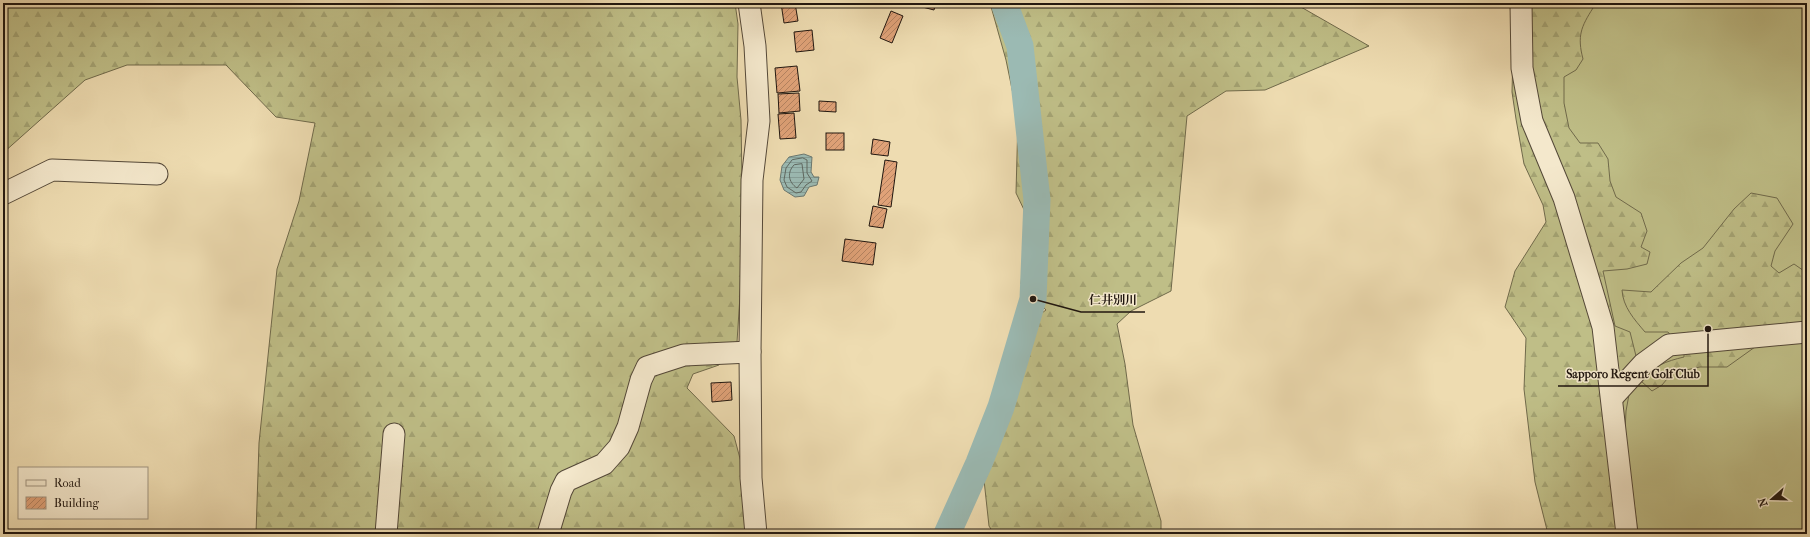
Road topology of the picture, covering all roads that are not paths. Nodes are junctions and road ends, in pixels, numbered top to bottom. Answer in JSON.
{"nodes":[{"id":1,"x":749,"y":3,"type":"edge"},
{"id":2,"x":1521,"y":3,"type":"edge"},
{"id":3,"x":157,"y":174,"type":"dead end"},
{"id":4,"x":3,"y":194,"type":"edge"},
{"id":5,"x":1807,"y":332,"type":"edge"},
{"id":6,"x":750,"y":352,"type":"junction"},
{"id":7,"x":1612,"y":398,"type":"junction"},
{"id":8,"x":394,"y":434,"type":"dead end"},
{"id":9,"x":386,"y":534,"type":"edge"},
{"id":10,"x":548,"y":534,"type":"edge"},
{"id":11,"x":756,"y":534,"type":"edge"},
{"id":12,"x":1627,"y":534,"type":"edge"}],
"edges":[{"from":1,"to":6,"type":"street"},
{"from":2,"to":7,"type":"street"},
{"from":3,"to":4,"type":"street"},
{"from":5,"to":7,"type":"street"},
{"from":6,"to":10,"type":"street"},
{"from":6,"to":11,"type":"street"},
{"from":7,"to":12,"type":"street"},
{"from":8,"to":9,"type":"street"}]}
